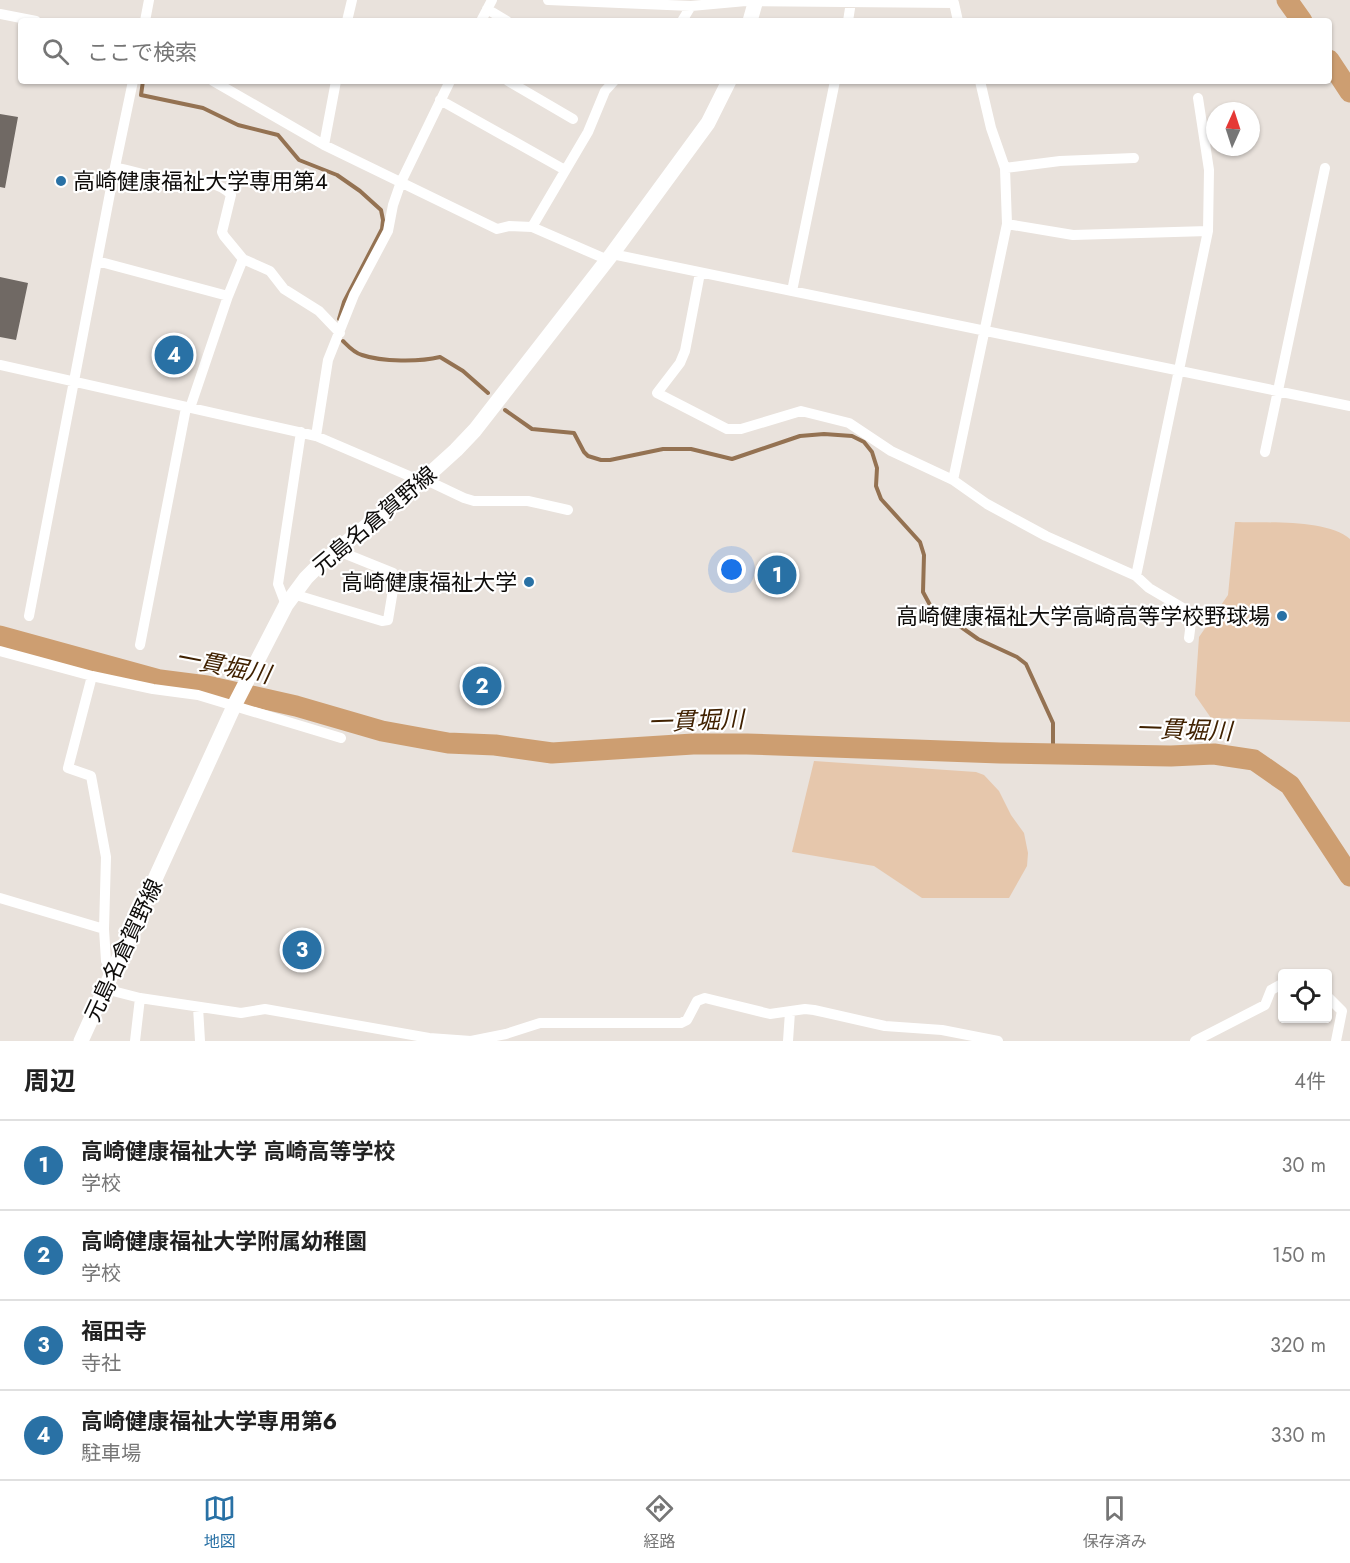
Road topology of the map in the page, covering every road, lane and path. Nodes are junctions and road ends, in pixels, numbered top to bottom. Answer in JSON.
{"nodes":[{"id":1,"x":149,"y":0,"type":"edge"},
{"id":2,"x":352,"y":0,"type":"edge"},
{"id":3,"x":548,"y":0,"type":"edge"},
{"id":4,"x":573,"y":1,"type":"edge"},
{"id":5,"x":751,"y":1,"type":"edge"},
{"id":6,"x":845,"y":1,"type":"edge"},
{"id":7,"x":954,"y":1,"type":"edge"},
{"id":8,"x":489,"y":5,"type":"edge"},
{"id":9,"x":691,"y":6,"type":"junction"},
{"id":10,"x":0,"y":14,"type":"edge"},
{"id":11,"x":21,"y":18,"type":"edge"},
{"id":12,"x":146,"y":18,"type":"edge"},
{"id":13,"x":349,"y":18,"type":"edge"},
{"id":14,"x":504,"y":18,"type":"edge"},
{"id":15,"x":684,"y":18,"type":"edge"},
{"id":16,"x":750,"y":18,"type":"edge"},
{"id":17,"x":848,"y":18,"type":"edge"},
{"id":18,"x":957,"y":18,"type":"edge"},
{"id":19,"x":132,"y":84,"type":"edge"},
{"id":20,"x":218,"y":84,"type":"edge"},
{"id":21,"x":335,"y":84,"type":"edge"},
{"id":22,"x":448,"y":84,"type":"edge"},
{"id":23,"x":513,"y":84,"type":"edge"},
{"id":24,"x":611,"y":84,"type":"edge"},
{"id":25,"x":728,"y":84,"type":"edge"},
{"id":26,"x":834,"y":84,"type":"edge"},
{"id":27,"x":981,"y":84,"type":"edge"},
{"id":28,"x":1198,"y":98,"type":"dead end"},
{"id":29,"x":440,"y":100,"type":"junction"},
{"id":30,"x":573,"y":119,"type":"dead end"},
{"id":31,"x":324,"y":145,"type":"junction"},
{"id":32,"x":1134,"y":158,"type":"dead end"},
{"id":33,"x":115,"y":167,"type":"junction"},
{"id":34,"x":1005,"y":168,"type":"junction"},
{"id":35,"x":1325,"y":168,"type":"dead end"},
{"id":36,"x":565,"y":170,"type":"junction"},
{"id":37,"x":401,"y":182,"type":"junction"},
{"id":38,"x":1007,"y":224,"type":"junction"},
{"id":39,"x":532,"y":227,"type":"junction"},
{"id":40,"x":1208,"y":231,"type":"junction"},
{"id":41,"x":610,"y":257,"type":"junction"},
{"id":42,"x":243,"y":260,"type":"junction"},
{"id":43,"x":97,"y":261,"type":"junction"},
{"id":44,"x":700,"y":273,"type":"junction"},
{"id":45,"x":792,"y":291,"type":"junction"},
{"id":46,"x":228,"y":296,"type":"junction"},
{"id":47,"x":986,"y":331,"type":"junction"},
{"id":48,"x":340,"y":333,"type":"junction"},
{"id":49,"x":0,"y":365,"type":"edge"},
{"id":50,"x":1180,"y":371,"type":"junction"},
{"id":51,"x":74,"y":382,"type":"junction"},
{"id":52,"x":1278,"y":391,"type":"junction"},
{"id":53,"x":1350,"y":406,"type":"edge"},
{"id":54,"x":188,"y":408,"type":"junction"},
{"id":55,"x":301,"y":432,"type":"junction"},
{"id":56,"x":316,"y":436,"type":"junction"},
{"id":57,"x":1264,"y":452,"type":"dead end"},
{"id":58,"x":423,"y":480,"type":"junction"},
{"id":59,"x":954,"y":480,"type":"junction"},
{"id":60,"x":568,"y":510,"type":"dead end"},
{"id":61,"x":336,"y":550,"type":"junction"},
{"id":62,"x":1136,"y":576,"type":"junction"},
{"id":63,"x":289,"y":599,"type":"junction"},
{"id":64,"x":29,"y":616,"type":"dead end"},
{"id":65,"x":1190,"y":638,"type":"dead end"},
{"id":66,"x":140,"y":645,"type":"dead end"},
{"id":67,"x":0,"y":651,"type":"edge"},
{"id":68,"x":92,"y":676,"type":"junction"},
{"id":69,"x":234,"y":705,"type":"junction"},
{"id":70,"x":341,"y":738,"type":"dead end"},
{"id":71,"x":0,"y":898,"type":"edge"},
{"id":72,"x":104,"y":928,"type":"junction"},
{"id":73,"x":114,"y":970,"type":"junction"},
{"id":74,"x":1278,"y":986,"type":"edge"},
{"id":75,"x":105,"y":989,"type":"junction"},
{"id":76,"x":140,"y":998,"type":"junction"},
{"id":77,"x":1332,"y":1001,"type":"edge"},
{"id":78,"x":198,"y":1007,"type":"junction"},
{"id":79,"x":790,"y":1012,"type":"junction"},
{"id":80,"x":81,"y":1041,"type":"edge"},
{"id":81,"x":135,"y":1041,"type":"edge"},
{"id":82,"x":200,"y":1041,"type":"edge"},
{"id":83,"x":471,"y":1041,"type":"edge"},
{"id":84,"x":788,"y":1041,"type":"edge"},
{"id":85,"x":998,"y":1041,"type":"edge"},
{"id":86,"x":1195,"y":1041,"type":"edge"},
{"id":87,"x":1336,"y":1041,"type":"edge"}],
"edges":[{"from":1,"to":12,"type":"street"},
{"from":2,"to":13,"type":"street"},
{"from":3,"to":4,"type":"street"},
{"from":4,"to":9,"type":"street"},
{"from":5,"to":6,"type":"street"},
{"from":5,"to":9,"type":"street"},
{"from":5,"to":16,"type":"main road"},
{"from":6,"to":7,"type":"street"},
{"from":6,"to":17,"type":"street"},
{"from":7,"to":18,"type":"street"},
{"from":8,"to":14,"type":"street"},
{"from":9,"to":15,"type":"street"},
{"from":10,"to":11,"type":"street"},
{"from":19,"to":33,"type":"street"},
{"from":20,"to":31,"type":"street"},
{"from":21,"to":31,"type":"street"},
{"from":22,"to":29,"type":"street"},
{"from":23,"to":30,"type":"street"},
{"from":24,"to":36,"type":"street"},
{"from":25,"to":41,"type":"main road","name":"元島名倉賀野線"},
{"from":26,"to":45,"type":"street"},
{"from":27,"to":34,"type":"street"},
{"from":28,"to":40,"type":"street"},
{"from":29,"to":36,"type":"street"},
{"from":29,"to":37,"type":"street"},
{"from":31,"to":37,"type":"street"},
{"from":32,"to":34,"type":"street"},
{"from":33,"to":42,"type":"street"},
{"from":33,"to":43,"type":"street"},
{"from":34,"to":38,"type":"street"},
{"from":35,"to":52,"type":"street"},
{"from":36,"to":39,"type":"street"},
{"from":37,"to":39,"type":"street"},
{"from":37,"to":48,"type":"street"},
{"from":38,"to":40,"type":"street"},
{"from":38,"to":47,"type":"street"},
{"from":39,"to":41,"type":"street"},
{"from":40,"to":50,"type":"street"},
{"from":41,"to":44,"type":"street"},
{"from":41,"to":58,"type":"main road","name":"元島名倉賀野線"},
{"from":42,"to":46,"type":"street"},
{"from":42,"to":48,"type":"street"},
{"from":43,"to":46,"type":"street"},
{"from":43,"to":51,"type":"street"},
{"from":44,"to":45,"type":"street"},
{"from":44,"to":59,"type":"street"},
{"from":45,"to":47,"type":"street"},
{"from":46,"to":54,"type":"street"},
{"from":47,"to":50,"type":"street"},
{"from":47,"to":59,"type":"street"},
{"from":48,"to":56,"type":"street"},
{"from":49,"to":51,"type":"street"},
{"from":50,"to":52,"type":"street"},
{"from":50,"to":62,"type":"street"},
{"from":51,"to":54,"type":"street"},
{"from":51,"to":64,"type":"street"},
{"from":52,"to":53,"type":"street"},
{"from":52,"to":57,"type":"street"},
{"from":54,"to":55,"type":"street"},
{"from":54,"to":66,"type":"street"},
{"from":55,"to":56,"type":"street"},
{"from":55,"to":63,"type":"street"},
{"from":56,"to":58,"type":"street"},
{"from":58,"to":60,"type":"street"},
{"from":58,"to":61,"type":"main road","name":"元島名倉賀野線"},
{"from":59,"to":62,"type":"street"},
{"from":61,"to":63,"type":"main road","name":"元島名倉賀野線"},
{"from":61,"to":63,"type":"street"},
{"from":62,"to":65,"type":"street"},
{"from":63,"to":69,"type":"main road","name":"元島名倉賀野線"},
{"from":67,"to":68,"type":"street"},
{"from":68,"to":69,"type":"street"},
{"from":68,"to":72,"type":"street"},
{"from":69,"to":70,"type":"street"},
{"from":69,"to":73,"type":"main road","name":"元島名倉賀野線"},
{"from":71,"to":72,"type":"street"},
{"from":72,"to":73,"type":"street"},
{"from":73,"to":75,"type":"main road","name":"元島名倉賀野線"},
{"from":74,"to":86,"type":"street"},
{"from":75,"to":76,"type":"street"},
{"from":75,"to":80,"type":"main road","name":"元島名倉賀野線"},
{"from":76,"to":78,"type":"street"},
{"from":76,"to":81,"type":"street"},
{"from":77,"to":87,"type":"street"},
{"from":78,"to":82,"type":"street"},
{"from":78,"to":83,"type":"street"},
{"from":79,"to":83,"type":"street"},
{"from":79,"to":84,"type":"street"},
{"from":79,"to":85,"type":"street"}]}
